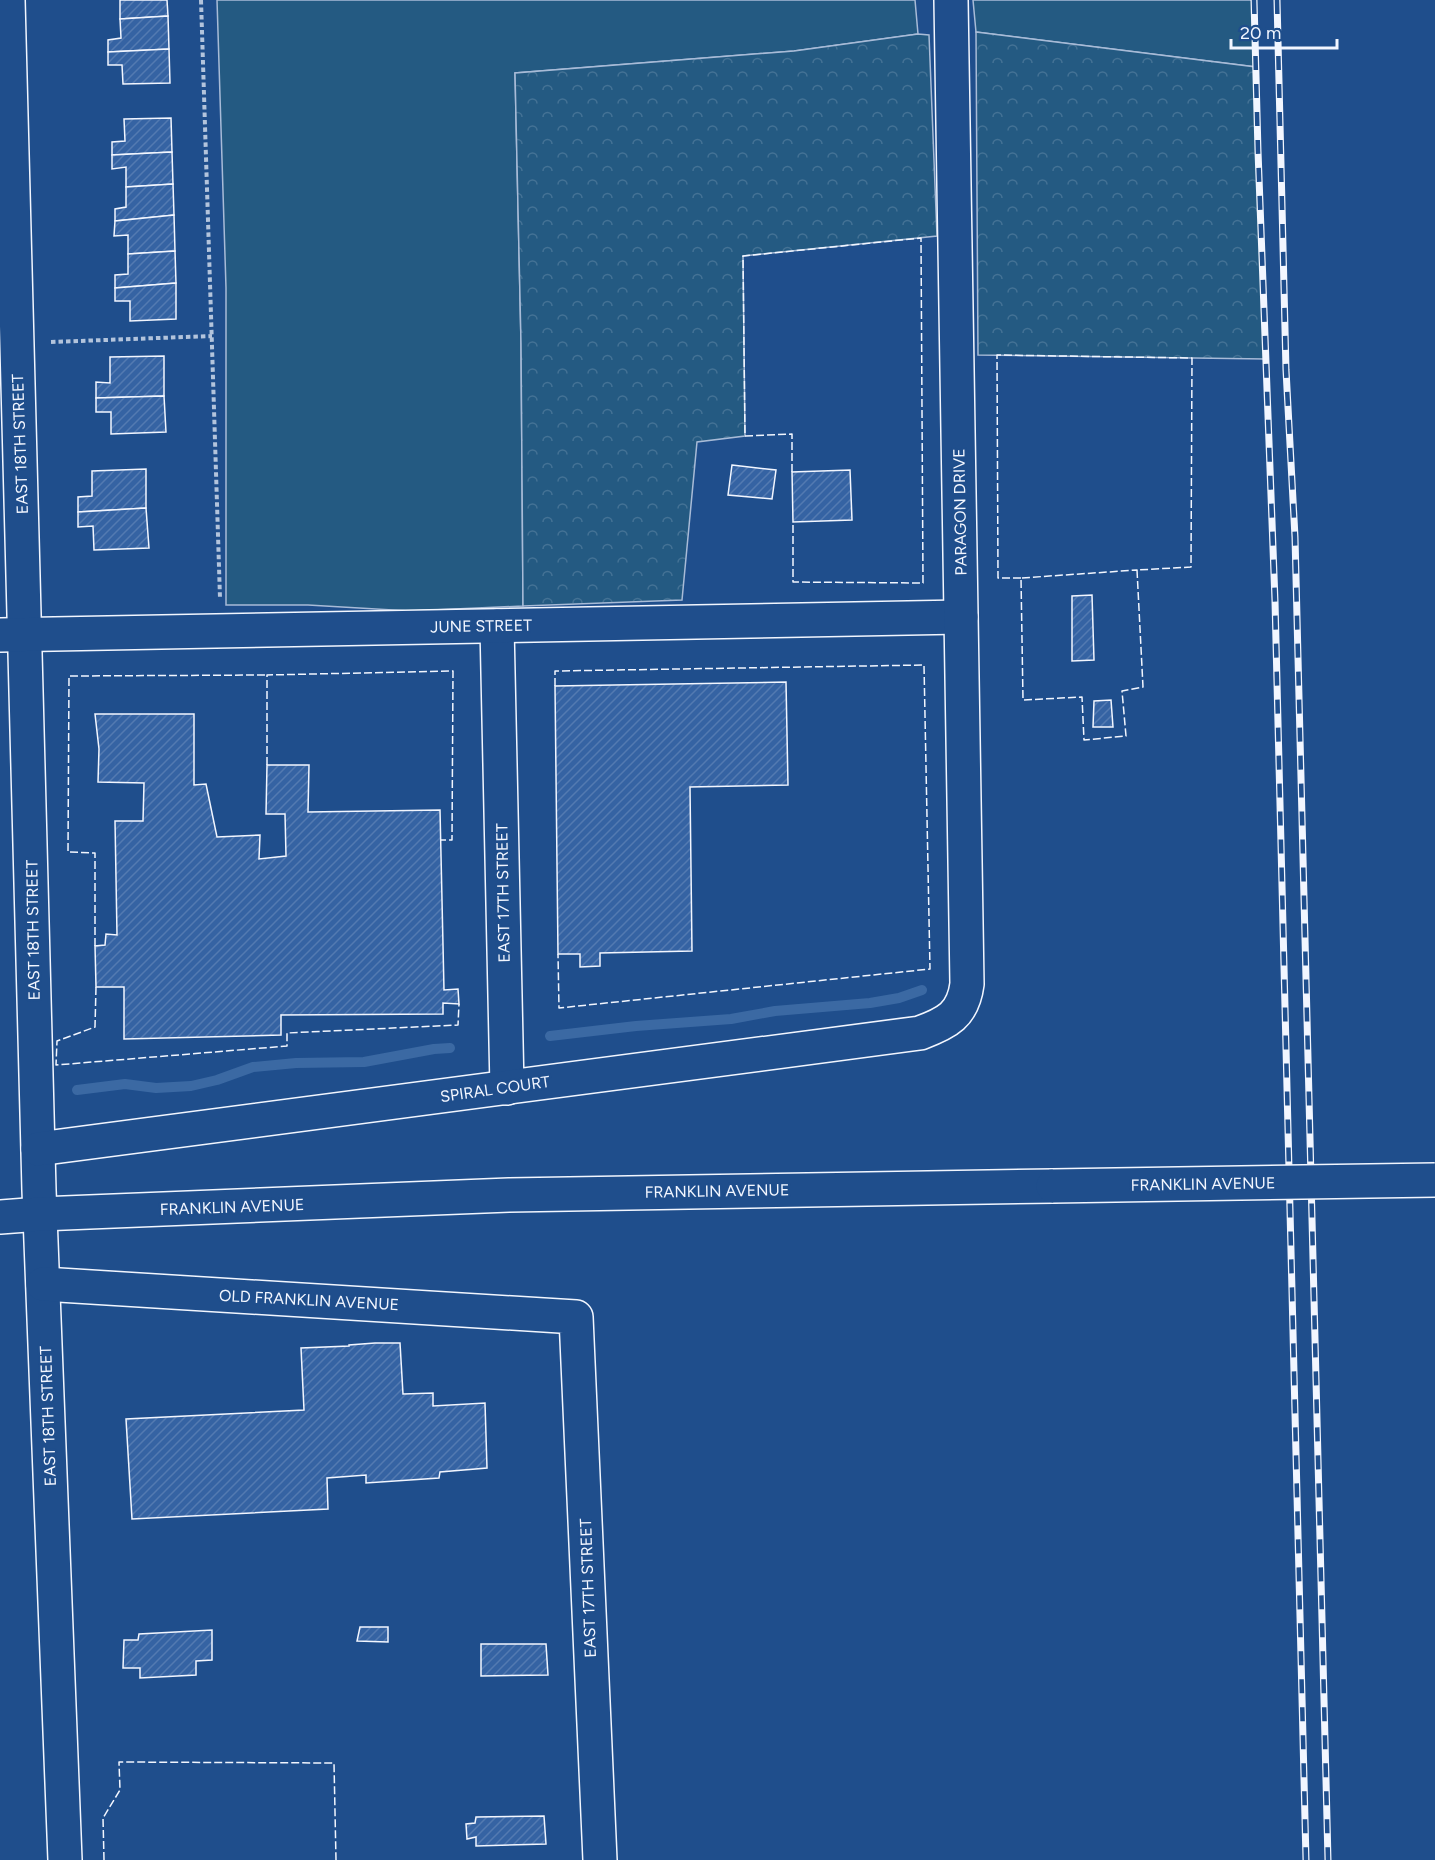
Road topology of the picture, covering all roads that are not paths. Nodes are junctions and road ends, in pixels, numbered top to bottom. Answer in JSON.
{"nodes":[{"id":1,"x":8,"y":0,"type":"edge"},
{"id":2,"x":951,"y":0,"type":"edge"},
{"id":3,"x":961,"y":617,"type":"junction"},
{"id":4,"x":497,"y":626,"type":"junction"},
{"id":5,"x":13,"y":635,"type":"edge"},
{"id":6,"x":950,"y":1020,"type":"joint"},
{"id":7,"x":507,"y":1088,"type":"junction"},
{"id":8,"x":38,"y":1149,"type":"junction"},
{"id":9,"x":1435,"y":1180,"type":"edge"},
{"id":10,"x":40,"y":1214,"type":"junction"},
{"id":11,"x":0,"y":1217,"type":"edge"},
{"id":12,"x":43,"y":1284,"type":"junction"},
{"id":13,"x":576,"y":1317,"type":"joint"},
{"id":14,"x":64,"y":1860,"type":"edge"},
{"id":15,"x":600,"y":1860,"type":"edge"}],
"edges":[{"from":1,"to":5,"type":"street","name":"EAST 18TH STREET"},
{"from":2,"to":3,"type":"street","name":"PARAGON DRIVE"},
{"from":3,"to":4,"type":"street","name":"JUNE STREET"},
{"from":3,"to":6,"type":"street","name":"PARAGON DRIVE"},
{"from":4,"to":5,"type":"street","name":"JUNE STREET"},
{"from":4,"to":7,"type":"street","name":"EAST 17TH STREET"},
{"from":5,"to":8,"type":"street","name":"EAST 18TH STREET"},
{"from":6,"to":7,"type":"street","name":"SPIRAL COURT"},
{"from":7,"to":8,"type":"street","name":"SPIRAL COURT"},
{"from":8,"to":10,"type":"street","name":"EAST 18TH STREET"},
{"from":9,"to":10,"type":"street","name":"FRANKLIN AVENUE","bridge":true},
{"from":10,"to":11,"type":"street","name":"FRANKLIN AVENUE"},
{"from":10,"to":12,"type":"street","name":"EAST 18TH STREET"},
{"from":12,"to":13,"type":"street","name":"OLD FRANKLIN AVENUE"},
{"from":12,"to":14,"type":"street","name":"EAST 18TH STREET"},
{"from":13,"to":15,"type":"street","name":"EAST 17TH STREET"}]}
